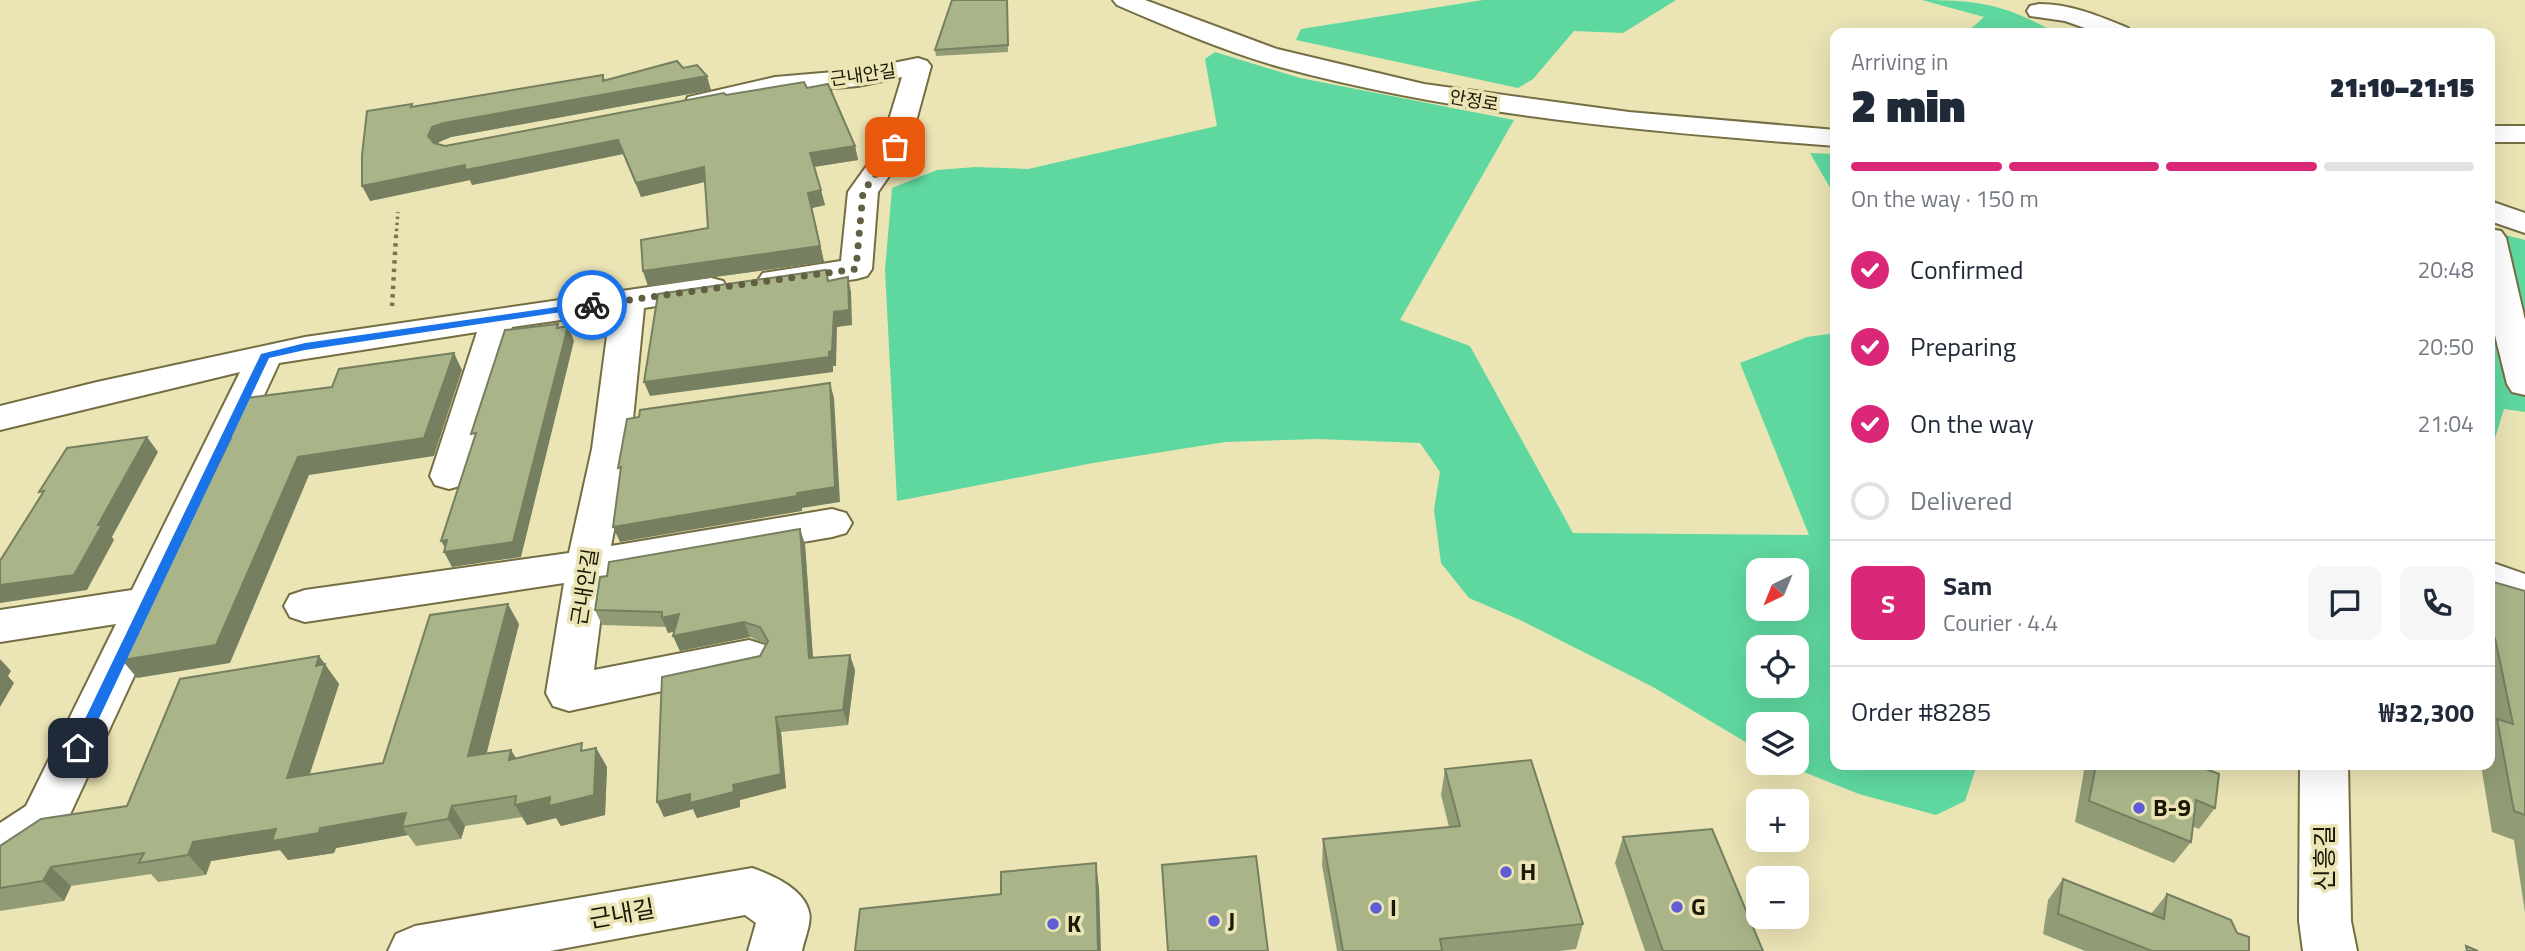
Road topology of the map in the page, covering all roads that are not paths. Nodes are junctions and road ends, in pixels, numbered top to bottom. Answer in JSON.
{"nodes":[{"id":1,"x":1125,"y":0,"type":"edge"},
{"id":2,"x":2032,"y":5,"type":"edge"},
{"id":3,"x":2070,"y":28,"type":"edge"},
{"id":4,"x":2106,"y":28,"type":"edge"},
{"id":5,"x":668,"y":109,"type":"edge"},
{"id":6,"x":2495,"y":134,"type":"edge"},
{"id":7,"x":2525,"y":134,"type":"edge"},
{"id":8,"x":1830,"y":138,"type":"edge"},
{"id":9,"x":2495,"y":219,"type":"edge"},
{"id":10,"x":2525,"y":224,"type":"edge"},
{"id":11,"x":2495,"y":242,"type":"edge"},
{"id":12,"x":628,"y":299,"type":"junction"},
{"id":13,"x":498,"y":319,"type":"junction"},
{"id":14,"x":265,"y":356,"type":"junction"},
{"id":15,"x":2525,"y":384,"type":"edge"},
{"id":16,"x":655,"y":409,"type":"edge"},
{"id":17,"x":614,"y":415,"type":"junction"},
{"id":18,"x":0,"y":418,"type":"edge"},
{"id":19,"x":449,"y":476,"type":"dead end"},
{"id":20,"x":832,"y":523,"type":"dead end"},
{"id":21,"x":587,"y":565,"type":"junction"},
{"id":22,"x":2495,"y":580,"type":"edge"},
{"id":23,"x":2525,"y":591,"type":"edge"},
{"id":24,"x":147,"y":603,"type":"junction"},
{"id":25,"x":305,"y":606,"type":"dead end"},
{"id":26,"x":0,"y":626,"type":"edge"},
{"id":27,"x":749,"y":657,"type":"edge"},
{"id":28,"x":2324,"y":770,"type":"edge"},
{"id":29,"x":0,"y":851,"type":"edge"},
{"id":30,"x":415,"y":951,"type":"edge"},
{"id":31,"x":775,"y":951,"type":"edge"},
{"id":32,"x":2330,"y":951,"type":"edge"}],
"edges":[{"from":1,"to":8,"type":"street","name":"안정로"},
{"from":2,"to":3,"type":"street"},
{"from":2,"to":4,"type":"street"},
{"from":5,"to":12,"type":"street","name":"근내안길"},
{"from":6,"to":7,"type":"street"},
{"from":9,"to":10,"type":"street"},
{"from":11,"to":15,"type":"street"},
{"from":12,"to":13,"type":"street","name":"근내안길"},
{"from":12,"to":17,"type":"street","name":"근내안길"},
{"from":13,"to":14,"type":"street","name":"근내안길"},
{"from":13,"to":19,"type":"street"},
{"from":14,"to":18,"type":"street","name":"근내안길"},
{"from":14,"to":24,"type":"street"},
{"from":16,"to":17,"type":"street"},
{"from":17,"to":21,"type":"street","name":"근내안길"},
{"from":20,"to":21,"type":"street"},
{"from":21,"to":25,"type":"street"},
{"from":21,"to":27,"type":"street","name":"근내안길"},
{"from":22,"to":23,"type":"street"},
{"from":24,"to":26,"type":"street"},
{"from":24,"to":29,"type":"street"},
{"from":28,"to":32,"type":"street","name":"신흥길"},
{"from":30,"to":31,"type":"street","name":"근내길"}]}
